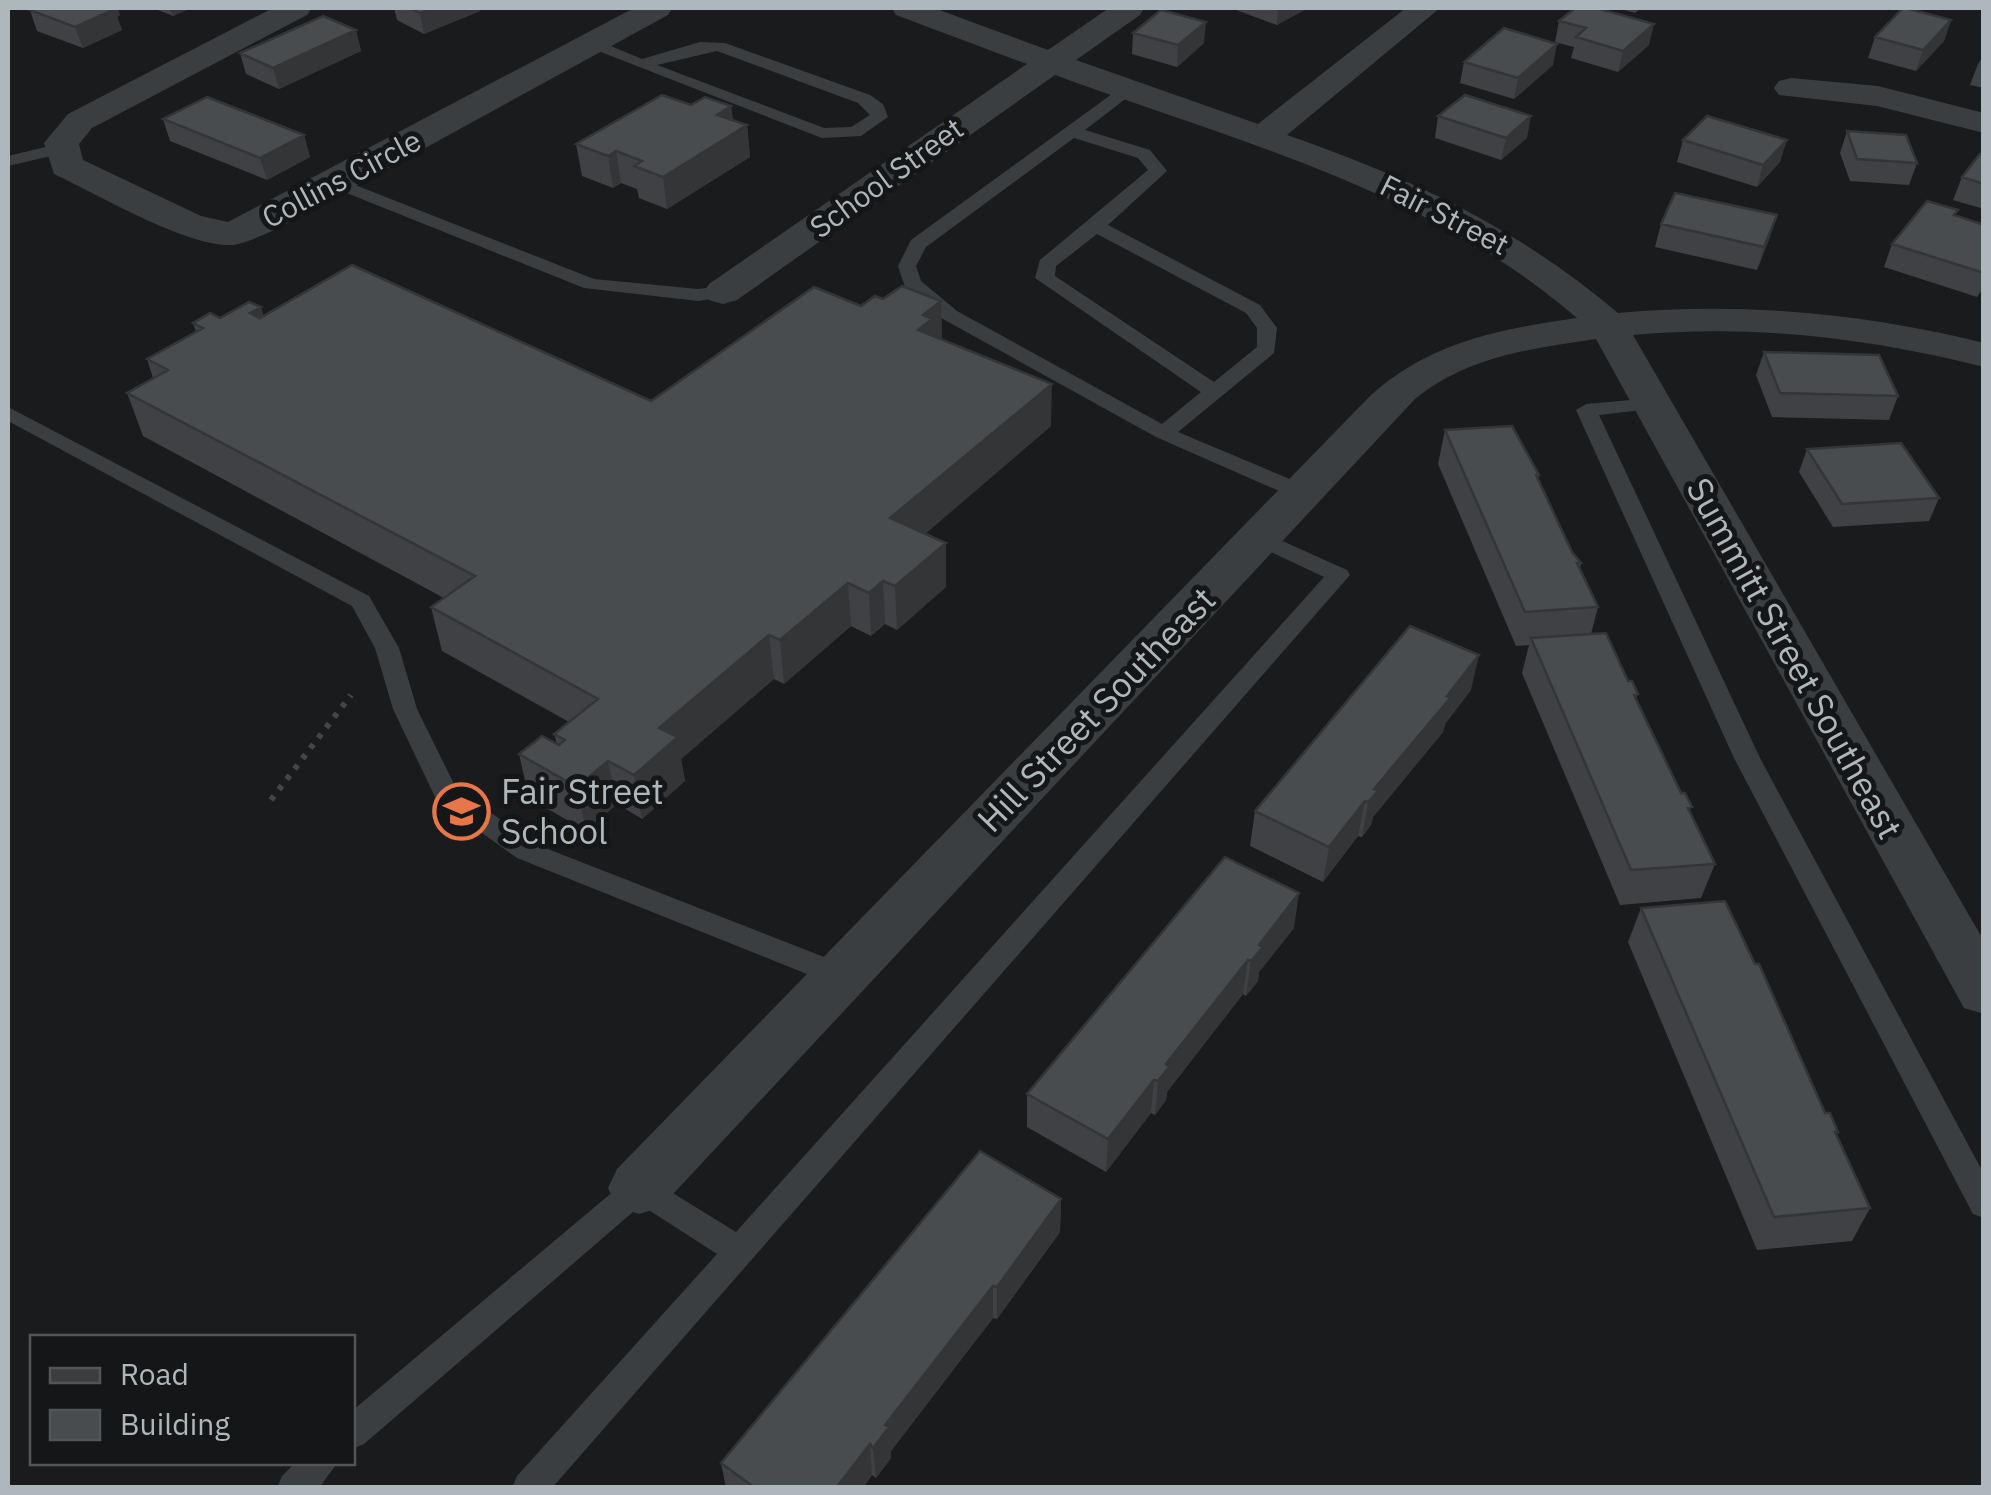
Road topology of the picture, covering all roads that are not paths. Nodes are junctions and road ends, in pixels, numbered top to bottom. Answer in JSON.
{"nodes":[{"id":1,"x":296,"y":8,"type":"edge"},
{"id":2,"x":657,"y":8,"type":"edge"},
{"id":3,"x":907,"y":8,"type":"edge"},
{"id":4,"x":1128,"y":8,"type":"edge"},
{"id":5,"x":1424,"y":8,"type":"edge"},
{"id":6,"x":594,"y":44,"type":"junction"},
{"id":7,"x":1048,"y":62,"type":"junction"},
{"id":8,"x":640,"y":66,"type":"junction"},
{"id":9,"x":1792,"y":88,"type":"dead end"},
{"id":10,"x":1129,"y":90,"type":"junction"},
{"id":11,"x":1984,"y":123,"type":"edge"},
{"id":12,"x":1070,"y":131,"type":"junction"},
{"id":13,"x":1262,"y":138,"type":"junction"},
{"id":14,"x":62,"y":148,"type":"junction"},
{"id":15,"x":8,"y":161,"type":"edge"},
{"id":16,"x":336,"y":182,"type":"junction"},
{"id":17,"x":1096,"y":226,"type":"junction"},
{"id":18,"x":723,"y":292,"type":"joint"},
{"id":19,"x":1608,"y":323,"type":"junction"},
{"id":20,"x":1984,"y":355,"type":"edge"},
{"id":21,"x":1214,"y":392,"type":"junction"},
{"id":22,"x":1653,"y":404,"type":"junction"},
{"id":23,"x":8,"y":413,"type":"edge"},
{"id":24,"x":1162,"y":433,"type":"junction"},
{"id":25,"x":1304,"y":493,"type":"junction"},
{"id":26,"x":1260,"y":538,"type":"junction"},
{"id":27,"x":842,"y":976,"type":"junction"},
{"id":28,"x":1984,"y":992,"type":"edge"},
{"id":29,"x":639,"y":1188,"type":"junction"},
{"id":30,"x":1984,"y":1205,"type":"edge"},
{"id":31,"x":739,"y":1251,"type":"junction"},
{"id":32,"x":355,"y":1431,"type":"edge"},
{"id":33,"x":318,"y":1465,"type":"edge"},
{"id":34,"x":294,"y":1488,"type":"edge"},
{"id":35,"x":529,"y":1488,"type":"edge"}],
"edges":[{"from":1,"to":14,"type":"street"},
{"from":2,"to":6,"type":"street","name":"Collins Circle"},
{"from":3,"to":7,"type":"street","name":"Fair Street"},
{"from":4,"to":7,"type":"street","name":"School Street"},
{"from":5,"to":13,"type":"street"},
{"from":6,"to":8,"type":"lane"},
{"from":6,"to":16,"type":"street","name":"Collins Circle"},
{"from":7,"to":10,"type":"street","name":"Fair Street"},
{"from":7,"to":18,"type":"street","name":"School Street"},
{"from":8,"to":8,"type":"lane"},
{"from":9,"to":11,"type":"street"},
{"from":10,"to":12,"type":"lane"},
{"from":10,"to":13,"type":"street","name":"Fair Street"},
{"from":12,"to":17,"type":"lane"},
{"from":12,"to":24,"type":"lane"},
{"from":13,"to":19,"type":"street","name":"Fair Street"},
{"from":14,"to":15,"type":"lane"},
{"from":14,"to":16,"type":"street","name":"Collins Circle"},
{"from":16,"to":18,"type":"lane"},
{"from":17,"to":21,"type":"lane"},
{"from":17,"to":21,"type":"lane"},
{"from":19,"to":20,"type":"street"},
{"from":19,"to":22,"type":"street","name":"Summitt Street Southeast"},
{"from":19,"to":25,"type":"street","name":"Hill Street Southeast"},
{"from":21,"to":24,"type":"lane"},
{"from":22,"to":28,"type":"street","name":"Summitt Street Southeast"},
{"from":22,"to":30,"type":"lane"},
{"from":23,"to":27,"type":"lane"},
{"from":24,"to":25,"type":"lane"},
{"from":25,"to":26,"type":"street","name":"Hill Street Southeast"},
{"from":26,"to":27,"type":"street","name":"Hill Street Southeast"},
{"from":26,"to":31,"type":"lane"},
{"from":27,"to":29,"type":"street","name":"Hill Street Southeast"},
{"from":29,"to":31,"type":"lane"},
{"from":29,"to":32,"type":"lane"},
{"from":31,"to":35,"type":"lane"},
{"from":33,"to":34,"type":"lane"}]}
